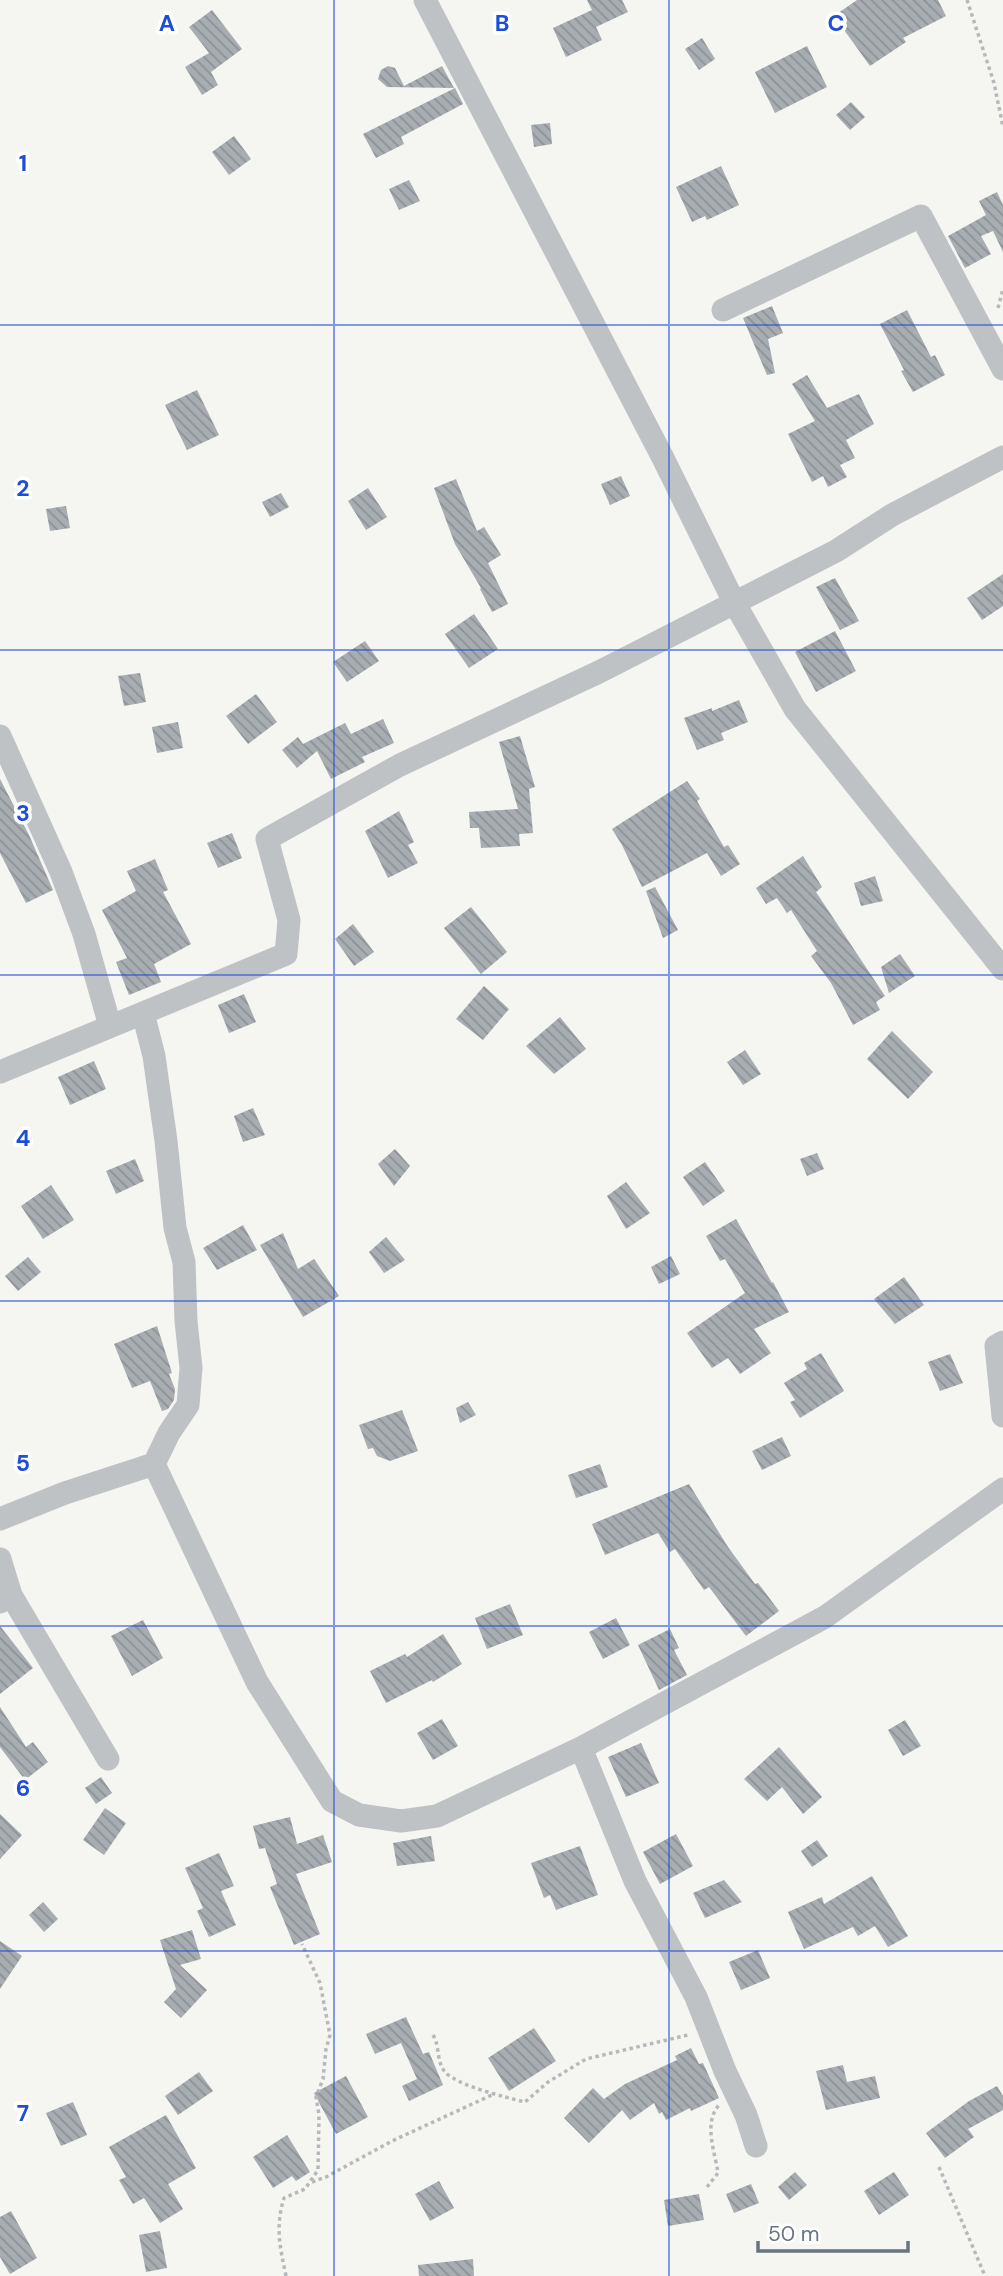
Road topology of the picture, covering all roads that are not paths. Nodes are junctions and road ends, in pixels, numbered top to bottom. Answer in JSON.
{"nodes":[{"id":1,"x":425,"y":0,"type":"edge"},
{"id":2,"x":723,"y":310,"type":"dead end"},
{"id":3,"x":1003,"y":369,"type":"edge"},
{"id":4,"x":1003,"y":457,"type":"edge"},
{"id":5,"x":734,"y":603,"type":"junction"},
{"id":6,"x":0,"y":736,"type":"edge"},
{"id":7,"x":1003,"y":969,"type":"edge"},
{"id":8,"x":143,"y":1013,"type":"junction"},
{"id":9,"x":110,"y":1026,"type":"junction"},
{"id":10,"x":0,"y":1072,"type":"edge"},
{"id":11,"x":1003,"y":1342,"type":"edge"},
{"id":12,"x":1003,"y":1416,"type":"edge"},
{"id":13,"x":154,"y":1464,"type":"junction"},
{"id":14,"x":1003,"y":1489,"type":"edge"},
{"id":15,"x":0,"y":1519,"type":"edge"},
{"id":16,"x":0,"y":1559,"type":"edge"},
{"id":17,"x":6,"y":1599,"type":"edge"},
{"id":18,"x":581,"y":1748,"type":"junction"},
{"id":19,"x":108,"y":1759,"type":"dead end"},
{"id":20,"x":756,"y":2146,"type":"dead end"}],
"edges":[{"from":1,"to":5,"type":"street"},
{"from":2,"to":3,"type":"street"},
{"from":4,"to":5,"type":"street"},
{"from":5,"to":7,"type":"street"},
{"from":5,"to":8,"type":"street"},
{"from":6,"to":9,"type":"street"},
{"from":8,"to":9,"type":"street"},
{"from":8,"to":13,"type":"street"},
{"from":9,"to":10,"type":"street"},
{"from":11,"to":12,"type":"street"},
{"from":13,"to":15,"type":"street"},
{"from":13,"to":18,"type":"street"},
{"from":14,"to":18,"type":"street"},
{"from":16,"to":17,"type":"street"},
{"from":17,"to":19,"type":"street"},
{"from":18,"to":20,"type":"street"}]}
